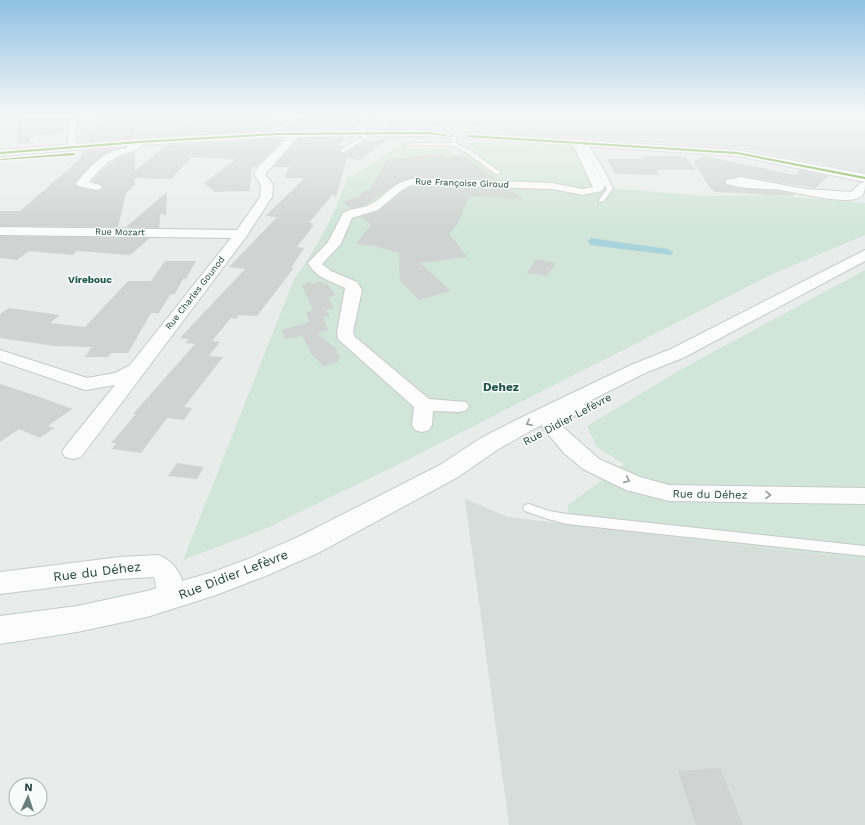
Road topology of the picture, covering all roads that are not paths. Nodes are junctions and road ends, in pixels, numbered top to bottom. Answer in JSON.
{"nodes":[{"id":1,"x":120,"y":154,"type":"edge"},
{"id":2,"x":277,"y":154,"type":"edge"},
{"id":3,"x":471,"y":154,"type":"edge"},
{"id":4,"x":585,"y":154,"type":"edge"},
{"id":5,"x":589,"y":154,"type":"edge"},
{"id":6,"x":740,"y":154,"type":"edge"},
{"id":7,"x":498,"y":173,"type":"dead end"},
{"id":8,"x":865,"y":178,"type":"edge"},
{"id":9,"x":767,"y":186,"type":"dead end"},
{"id":10,"x":865,"y":186,"type":"edge"},
{"id":11,"x":96,"y":187,"type":"dead end"},
{"id":12,"x":601,"y":201,"type":"dead end"},
{"id":13,"x":0,"y":231,"type":"edge"},
{"id":14,"x":241,"y":234,"type":"junction"},
{"id":15,"x":865,"y":256,"type":"edge"},
{"id":16,"x":678,"y":353,"type":"junction"},
{"id":17,"x":0,"y":355,"type":"edge"},
{"id":18,"x":138,"y":366,"type":"junction"},
{"id":19,"x":605,"y":385,"type":"junction"},
{"id":20,"x":424,"y":405,"type":"junction"},
{"id":21,"x":459,"y":406,"type":"dead end"},
{"id":22,"x":422,"y":425,"type":"dead end"},
{"id":23,"x":552,"y":427,"type":"junction"},
{"id":24,"x":73,"y":452,"type":"dead end"},
{"id":25,"x":450,"y":472,"type":"junction"},
{"id":26,"x":865,"y":496,"type":"edge"},
{"id":27,"x":529,"y":508,"type":"dead end"},
{"id":28,"x":865,"y":551,"type":"edge"},
{"id":29,"x":0,"y":583,"type":"edge"},
{"id":30,"x":171,"y":597,"type":"junction"},
{"id":31,"x":0,"y":630,"type":"edge"}],
"edges":[{"from":1,"to":11,"type":"street"},
{"from":2,"to":14,"type":"street","name":"Rue Charles Gounod"},
{"from":3,"to":7,"type":"lane"},
{"from":4,"to":20,"type":"street","name":"Rue Françoise Giroud"},
{"from":5,"to":12,"type":"lane"},
{"from":6,"to":8,"type":"street"},
{"from":9,"to":10,"type":"street"},
{"from":13,"to":14,"type":"street","name":"Rue Mozart"},
{"from":14,"to":18,"type":"street","name":"Rue Charles Gounod"},
{"from":15,"to":16,"type":"street","name":"Rue Didier Lefèvre"},
{"from":16,"to":19,"type":"street","name":"Rue Didier Lefèvre"},
{"from":16,"to":23,"type":"street","name":"Rue Didier Lefèvre"},
{"from":17,"to":18,"type":"street"},
{"from":18,"to":24,"type":"street","name":"Rue Charles Gounod"},
{"from":19,"to":23,"type":"street"},
{"from":19,"to":25,"type":"street","name":"Rue Didier Lefèvre","one_way":true},
{"from":20,"to":21,"type":"street"},
{"from":20,"to":22,"type":"street"},
{"from":23,"to":25,"type":"street","name":"Rue Didier Lefèvre"},
{"from":23,"to":26,"type":"street","name":"Rue du Déhez","one_way":true},
{"from":25,"to":30,"type":"street","name":"Rue Didier Lefèvre"},
{"from":27,"to":28,"type":"lane"},
{"from":29,"to":30,"type":"street","name":"Rue du Déhez"},
{"from":30,"to":31,"type":"street","name":"Rue Didier Lefèvre"}]}
